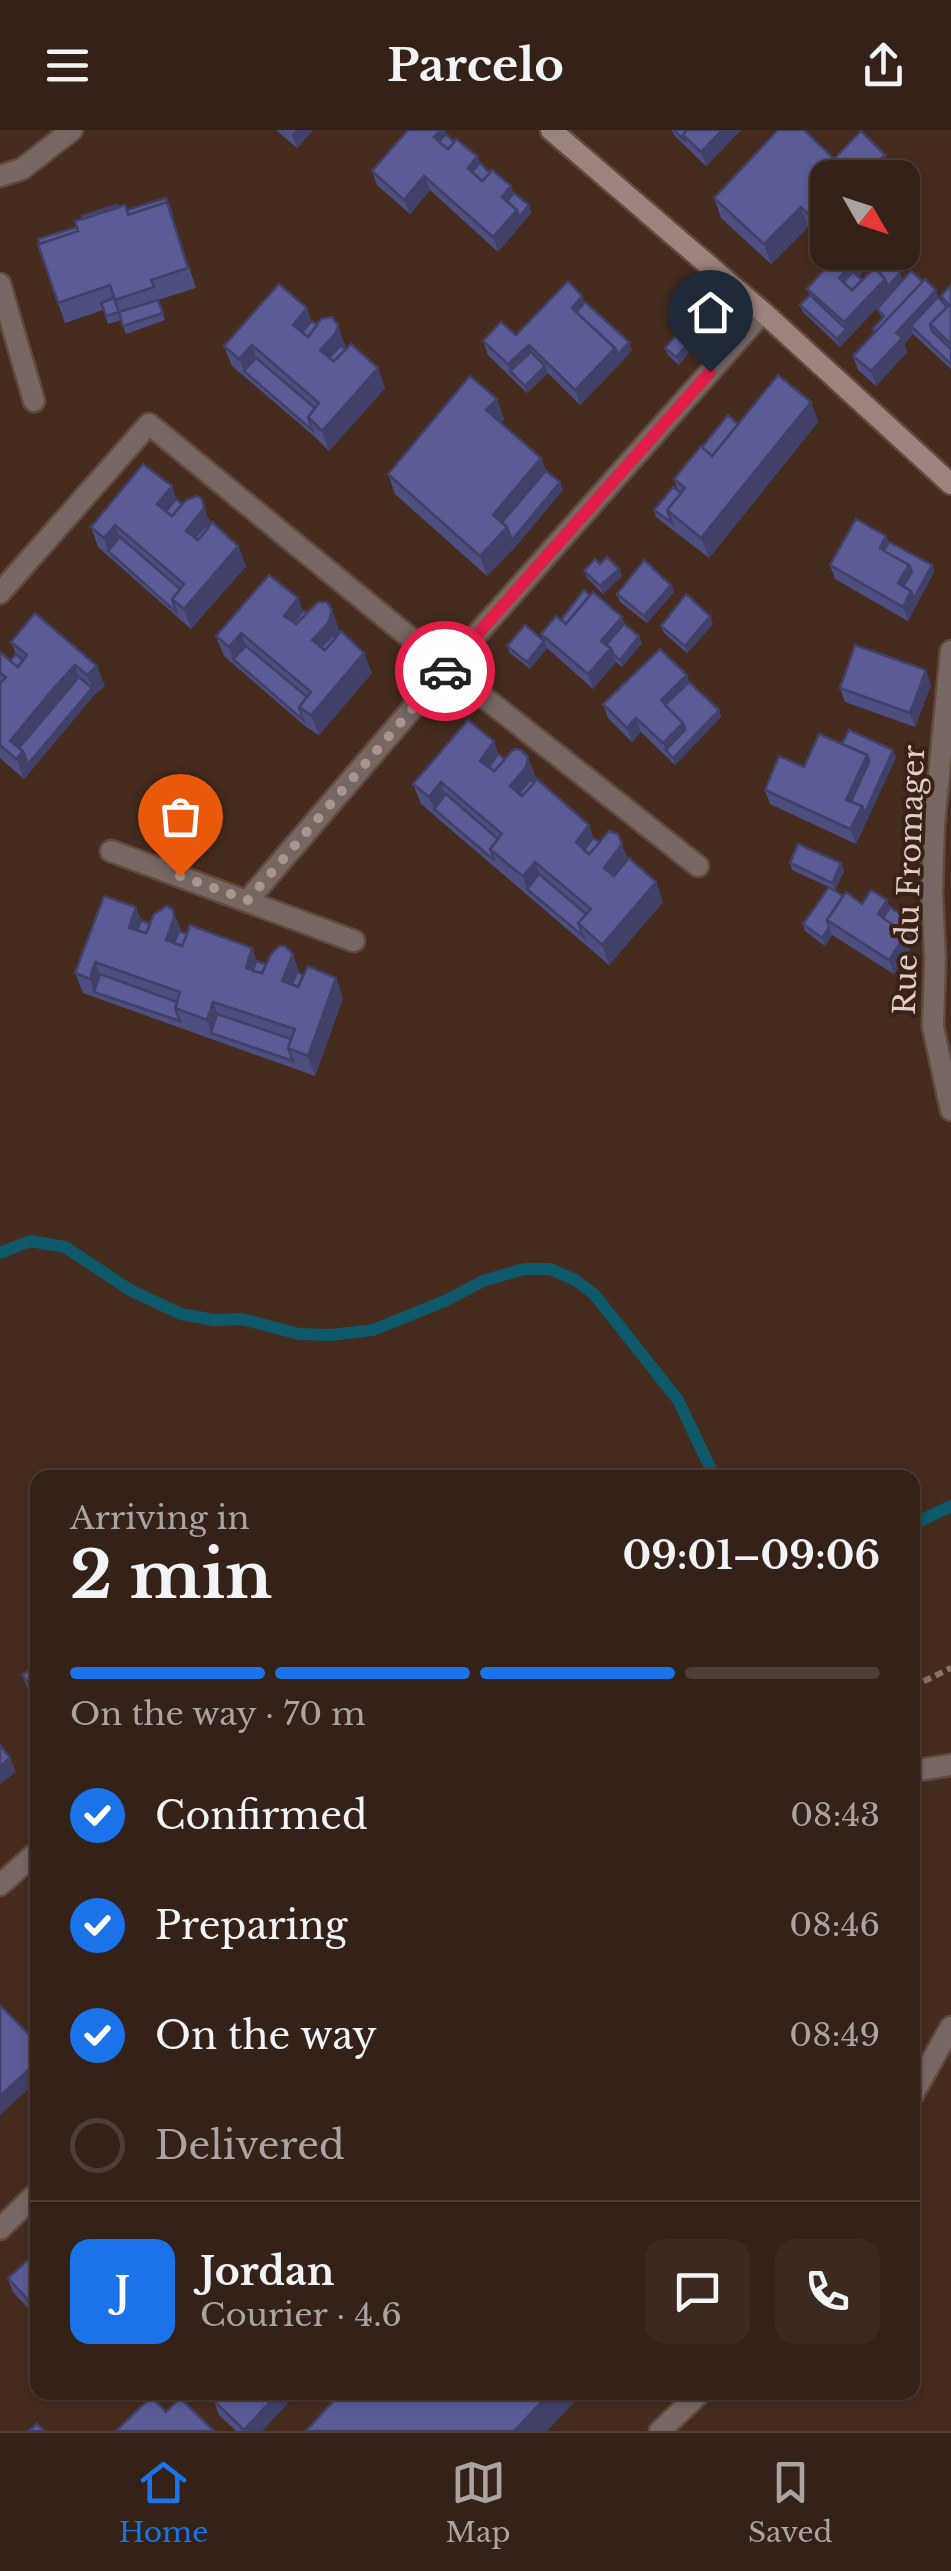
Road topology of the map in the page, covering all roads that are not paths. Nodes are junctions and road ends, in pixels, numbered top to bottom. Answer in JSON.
{"nodes":[{"id":1,"x":72,"y":130,"type":"edge"},
{"id":2,"x":551,"y":130,"type":"edge"},
{"id":3,"x":0,"y":176,"type":"edge"},
{"id":4,"x":0,"y":284,"type":"edge"},
{"id":5,"x":763,"y":312,"type":"junction"},
{"id":6,"x":34,"y":401,"type":"dead end"},
{"id":7,"x":949,"y":478,"type":"edge"},
{"id":8,"x":0,"y":593,"type":"edge"},
{"id":9,"x":951,"y":651,"type":"edge"},
{"id":10,"x":447,"y":668,"type":"junction"},
{"id":11,"x":111,"y":851,"type":"dead end"},
{"id":12,"x":698,"y":866,"type":"dead end"},
{"id":13,"x":248,"y":900,"type":"junction"},
{"id":14,"x":354,"y":940,"type":"dead end"},
{"id":15,"x":951,"y":1110,"type":"edge"},
{"id":16,"x":951,"y":1764,"type":"edge"},
{"id":17,"x":920,"y":1770,"type":"edge"},
{"id":18,"x":30,"y":1858,"type":"edge"},
{"id":19,"x":0,"y":1885,"type":"edge"},
{"id":20,"x":951,"y":2027,"type":"edge"},
{"id":21,"x":920,"y":2082,"type":"edge"},
{"id":22,"x":30,"y":2200,"type":"edge"},
{"id":23,"x":0,"y":2229,"type":"edge"},
{"id":24,"x":693,"y":2400,"type":"edge"},
{"id":25,"x":660,"y":2431,"type":"edge"}],
"edges":[{"from":1,"to":3,"type":"street"},
{"from":2,"to":5,"type":"main road"},
{"from":4,"to":6,"type":"street"},
{"from":5,"to":7,"type":"main road"},
{"from":5,"to":10,"type":"street"},
{"from":8,"to":10,"type":"street"},
{"from":9,"to":15,"type":"street","name":"Rue du Fromager"},
{"from":10,"to":12,"type":"street"},
{"from":10,"to":13,"type":"street"},
{"from":11,"to":13,"type":"street"},
{"from":13,"to":14,"type":"street"},
{"from":16,"to":17,"type":"street"},
{"from":18,"to":19,"type":"street"},
{"from":20,"to":21,"type":"street"},
{"from":22,"to":23,"type":"street"},
{"from":24,"to":25,"type":"street"}]}
